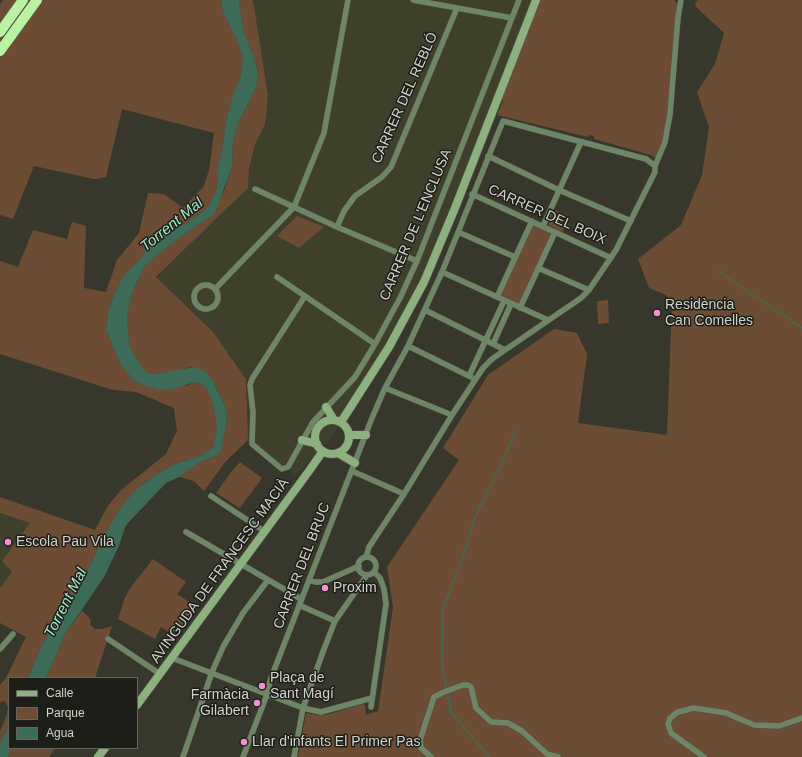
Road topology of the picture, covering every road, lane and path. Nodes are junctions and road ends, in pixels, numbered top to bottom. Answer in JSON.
{"nodes":[{"id":1,"x":23,"y":0,"type":"edge"},
{"id":2,"x":36,"y":0,"type":"edge"},
{"id":3,"x":348,"y":0,"type":"edge"},
{"id":4,"x":413,"y":0,"type":"edge"},
{"id":5,"x":519,"y":0,"type":"edge"},
{"id":6,"x":536,"y":0,"type":"edge"},
{"id":7,"x":681,"y":0,"type":"edge"},
{"id":8,"x":457,"y":8,"type":"junction"},
{"id":9,"x":512,"y":18,"type":"junction"},
{"id":10,"x":0,"y":32,"type":"edge"},
{"id":11,"x":0,"y":51,"type":"edge"},
{"id":12,"x":581,"y":142,"type":"junction"},
{"id":13,"x":488,"y":156,"type":"junction"},
{"id":14,"x":655,"y":166,"type":"junction"},
{"id":15,"x":255,"y":189,"type":"dead end"},
{"id":16,"x":560,"y":190,"type":"junction"},
{"id":17,"x":472,"y":194,"type":"junction"},
{"id":18,"x":294,"y":207,"type":"junction"},
{"id":19,"x":532,"y":222,"type":"junction"},
{"id":20,"x":631,"y":222,"type":"junction"},
{"id":21,"x":543,"y":226,"type":"junction"},
{"id":22,"x":337,"y":227,"type":"junction"},
{"id":23,"x":458,"y":232,"type":"junction"},
{"id":24,"x":554,"y":232,"type":"junction"},
{"id":25,"x":515,"y":257,"type":"junction"},
{"id":26,"x":611,"y":258,"type":"junction"},
{"id":27,"x":417,"y":261,"type":"junction"},
{"id":28,"x":538,"y":268,"type":"junction"},
{"id":29,"x":442,"y":272,"type":"junction"},
{"id":30,"x":277,"y":277,"type":"dead end"},
{"id":31,"x":215,"y":289,"type":"junction"},
{"id":32,"x":589,"y":290,"type":"junction"},
{"id":33,"x":305,"y":296,"type":"junction"},
{"id":34,"x":497,"y":297,"type":"junction"},
{"id":35,"x":504,"y":301,"type":"junction"},
{"id":36,"x":511,"y":304,"type":"junction"},
{"id":37,"x":520,"y":308,"type":"junction"},
{"id":38,"x":425,"y":310,"type":"junction"},
{"id":39,"x":548,"y":320,"type":"junction"},
{"id":40,"x":486,"y":340,"type":"junction"},
{"id":41,"x":376,"y":344,"type":"junction"},
{"id":42,"x":493,"y":344,"type":"junction"},
{"id":43,"x":408,"y":346,"type":"junction"},
{"id":44,"x":505,"y":350,"type":"junction"},
{"id":45,"x":469,"y":376,"type":"junction"},
{"id":46,"x":475,"y":379,"type":"junction"},
{"id":47,"x":386,"y":388,"type":"junction"},
{"id":48,"x":326,"y":407,"type":"junction"},
{"id":49,"x":452,"y":415,"type":"junction"},
{"id":50,"x":337,"y":421,"type":"junction"},
{"id":51,"x":349,"y":435,"type":"junction"},
{"id":52,"x":366,"y":435,"type":"junction"},
{"id":53,"x":302,"y":440,"type":"junction"},
{"id":54,"x":317,"y":444,"type":"junction"},
{"id":55,"x":323,"y":451,"type":"junction"},
{"id":56,"x":338,"y":452,"type":"junction"},
{"id":57,"x":355,"y":463,"type":"junction"},
{"id":58,"x":352,"y":472,"type":"junction"},
{"id":59,"x":404,"y":494,"type":"junction"},
{"id":60,"x":211,"y":496,"type":"dead end"},
{"id":61,"x":264,"y":531,"type":"junction"},
{"id":62,"x":186,"y":532,"type":"dead end"},
{"id":63,"x":366,"y":557,"type":"junction"},
{"id":64,"x":240,"y":564,"type":"junction"},
{"id":65,"x":359,"y":566,"type":"junction"},
{"id":66,"x":374,"y":572,"type":"junction"},
{"id":67,"x":367,"y":575,"type":"junction"},
{"id":68,"x":268,"y":580,"type":"junction"},
{"id":69,"x":310,"y":580,"type":"junction"},
{"id":70,"x":300,"y":602,"type":"junction"},
{"id":71,"x":335,"y":621,"type":"junction"},
{"id":72,"x":13,"y":634,"type":"dead end"},
{"id":73,"x":108,"y":639,"type":"dead end"},
{"id":74,"x":0,"y":649,"type":"edge"},
{"id":75,"x":172,"y":658,"type":"junction"},
{"id":76,"x":212,"y":672,"type":"junction"},
{"id":77,"x":160,"y":674,"type":"junction"},
{"id":78,"x":266,"y":694,"type":"junction"},
{"id":79,"x":372,"y":698,"type":"junction"},
{"id":80,"x":138,"y":704,"type":"edge"},
{"id":81,"x":371,"y":707,"type":"dead end"},
{"id":82,"x":303,"y":708,"type":"junction"},
{"id":83,"x":802,"y":718,"type":"edge"},
{"id":84,"x":104,"y":749,"type":"edge"},
{"id":85,"x":98,"y":757,"type":"edge"},
{"id":86,"x":183,"y":757,"type":"edge"},
{"id":87,"x":243,"y":757,"type":"edge"},
{"id":88,"x":294,"y":757,"type":"edge"},
{"id":89,"x":431,"y":757,"type":"edge"},
{"id":90,"x":558,"y":757,"type":"edge"},
{"id":91,"x":704,"y":757,"type":"edge"}],
"edges":[{"from":1,"to":10,"type":"highway"},
{"from":2,"to":11,"type":"highway"},
{"from":3,"to":18,"type":"street"},
{"from":4,"to":8,"type":"street"},
{"from":5,"to":9,"type":"street","name":"CARRER DE L'ENCLUSA"},
{"from":6,"to":50,"type":"street"},
{"from":7,"to":14,"type":"street"},
{"from":8,"to":9,"type":"street"},
{"from":8,"to":22,"type":"street","name":"CARRER DEL REBLÓ"},
{"from":9,"to":27,"type":"street","name":"CARRER DE L'ENCLUSA"},
{"from":12,"to":13,"type":"street","name":"CARRER DEL BRUC"},
{"from":12,"to":14,"type":"street"},
{"from":12,"to":16,"type":"street"},
{"from":13,"to":16,"type":"street"},
{"from":13,"to":17,"type":"street","name":"CARRER DEL BRUC"},
{"from":14,"to":20,"type":"street"},
{"from":15,"to":18,"type":"street"},
{"from":16,"to":20,"type":"street"},
{"from":16,"to":21,"type":"street"},
{"from":17,"to":19,"type":"street","name":"CARRER DEL BOIX"},
{"from":17,"to":23,"type":"street","name":"CARRER DEL BRUC"},
{"from":18,"to":22,"type":"street"},
{"from":18,"to":31,"type":"street"},
{"from":19,"to":21,"type":"street","name":"CARRER DEL BOIX"},
{"from":19,"to":25,"type":"street"},
{"from":20,"to":26,"type":"street"},
{"from":21,"to":24,"type":"street","name":"CARRER DEL BOIX"},
{"from":22,"to":27,"type":"street"},
{"from":23,"to":25,"type":"street"},
{"from":23,"to":29,"type":"street","name":"CARRER DEL BRUC"},
{"from":24,"to":26,"type":"street","name":"CARRER DEL BOIX"},
{"from":24,"to":28,"type":"street"},
{"from":25,"to":34,"type":"street"},
{"from":26,"to":32,"type":"street"},
{"from":27,"to":41,"type":"street","name":"CARRER DE L'ENCLUSA"},
{"from":28,"to":32,"type":"street"},
{"from":28,"to":37,"type":"street"},
{"from":29,"to":34,"type":"street"},
{"from":29,"to":38,"type":"street","name":"CARRER DEL BRUC"},
{"from":30,"to":33,"type":"street"},
{"from":31,"to":31,"type":"street"},
{"from":32,"to":39,"type":"street"},
{"from":33,"to":41,"type":"street"},
{"from":33,"to":53,"type":"street","name":"CARRER DE L'ENCLUSA"},
{"from":34,"to":35,"type":"street"},
{"from":35,"to":36,"type":"street"},
{"from":35,"to":40,"type":"street"},
{"from":36,"to":37,"type":"street"},
{"from":36,"to":42,"type":"street"},
{"from":37,"to":39,"type":"street"},
{"from":38,"to":40,"type":"street"},
{"from":38,"to":43,"type":"street","name":"CARRER DEL BRUC"},
{"from":39,"to":44,"type":"street"},
{"from":40,"to":42,"type":"street"},
{"from":40,"to":45,"type":"street"},
{"from":41,"to":48,"type":"street","name":"CARRER DE L'ENCLUSA"},
{"from":42,"to":44,"type":"street"},
{"from":43,"to":45,"type":"street"},
{"from":43,"to":47,"type":"street","name":"CARRER DEL BRUC"},
{"from":44,"to":46,"type":"street"},
{"from":45,"to":46,"type":"street"},
{"from":46,"to":49,"type":"street"},
{"from":47,"to":49,"type":"street"},
{"from":47,"to":52,"type":"street","name":"CARRER DEL BRUC"},
{"from":48,"to":50,"type":"street"},
{"from":48,"to":53,"type":"street","name":"CARRER DE L'ENCLUSA"},
{"from":49,"to":59,"type":"street"},
{"from":50,"to":51,"type":"street"},
{"from":50,"to":54,"type":"street"},
{"from":51,"to":52,"type":"street"},
{"from":51,"to":56,"type":"street"},
{"from":52,"to":57,"type":"street","name":"CARRER DEL BRUC"},
{"from":53,"to":54,"type":"street"},
{"from":54,"to":55,"type":"street"},
{"from":55,"to":56,"type":"street"},
{"from":55,"to":61,"type":"street","name":"AVINGUDA DE FRANCESC MACIÀ"},
{"from":56,"to":57,"type":"street"},
{"from":57,"to":58,"type":"street","name":"CARRER DEL BRUC"},
{"from":58,"to":59,"type":"street"},
{"from":58,"to":69,"type":"street","name":"CARRER DEL BRUC"},
{"from":59,"to":63,"type":"street"},
{"from":60,"to":61,"type":"street"},
{"from":61,"to":64,"type":"street","name":"AVINGUDA DE FRANCESC MACIÀ"},
{"from":62,"to":64,"type":"street"},
{"from":63,"to":65,"type":"street"},
{"from":63,"to":66,"type":"street"},
{"from":64,"to":68,"type":"street"},
{"from":64,"to":75,"type":"street","name":"AVINGUDA DE FRANCESC MACIÀ"},
{"from":65,"to":67,"type":"street"},
{"from":65,"to":69,"type":"street"},
{"from":66,"to":67,"type":"street"},
{"from":66,"to":79,"type":"street"},
{"from":67,"to":71,"type":"street"},
{"from":68,"to":70,"type":"street"},
{"from":68,"to":76,"type":"street"},
{"from":69,"to":70,"type":"street","name":"CARRER DEL BRUC"},
{"from":70,"to":71,"type":"street"},
{"from":70,"to":78,"type":"street","name":"CARRER DEL BRUC"},
{"from":71,"to":82,"type":"street"},
{"from":72,"to":74,"type":"street"},
{"from":73,"to":77,"type":"street"},
{"from":75,"to":76,"type":"street"},
{"from":75,"to":77,"type":"street","name":"AVINGUDA DE FRANCESC MACIÀ"},
{"from":76,"to":78,"type":"street"},
{"from":76,"to":86,"type":"street"},
{"from":77,"to":80,"type":"street","name":"AVINGUDA DE FRANCESC MACIÀ"},
{"from":78,"to":82,"type":"street"},
{"from":78,"to":87,"type":"street"},
{"from":79,"to":81,"type":"street"},
{"from":79,"to":82,"type":"street"},
{"from":82,"to":88,"type":"street"},
{"from":83,"to":91,"type":"street"},
{"from":84,"to":85,"type":"street"},
{"from":89,"to":90,"type":"street"}]}
